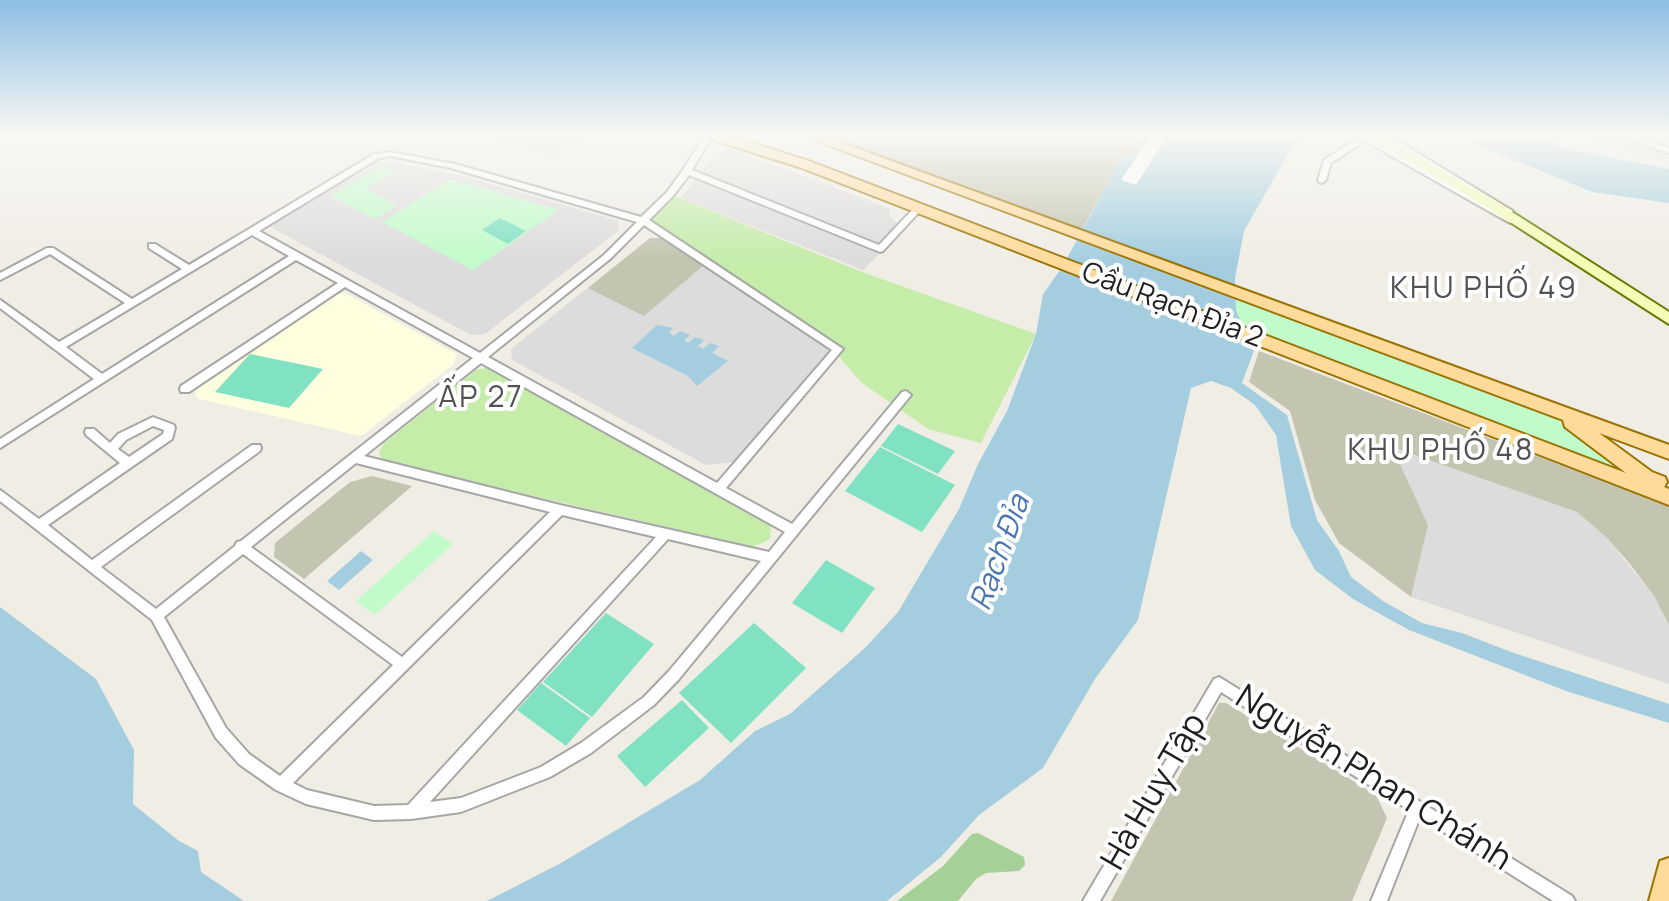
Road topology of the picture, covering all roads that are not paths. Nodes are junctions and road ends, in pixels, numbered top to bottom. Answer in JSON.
{"nodes":[{"id":1,"x":342,"y":177,"type":"edge"},
{"id":2,"x":494,"y":177,"type":"edge"},
{"id":3,"x":682,"y":177,"type":"edge"},
{"id":4,"x":702,"y":177,"type":"edge"},
{"id":5,"x":836,"y":177,"type":"edge"},
{"id":6,"x":923,"y":177,"type":"edge"},
{"id":7,"x":1323,"y":177,"type":"edge"},
{"id":8,"x":1436,"y":177,"type":"edge"},
{"id":9,"x":1442,"y":177,"type":"edge"},
{"id":10,"x":1455,"y":177,"type":"edge"},
{"id":11,"x":1322,"y":180,"type":"dead end"},
{"id":12,"x":917,"y":210,"type":"junction"},
{"id":13,"x":644,"y":221,"type":"junction"},
{"id":14,"x":1527,"y":227,"type":"junction"},
{"id":15,"x":252,"y":231,"type":"junction"},
{"id":16,"x":152,"y":246,"type":"dead end"},
{"id":17,"x":297,"y":255,"type":"junction"},
{"id":18,"x":189,"y":269,"type":"junction"},
{"id":19,"x":0,"y":277,"type":"edge"},
{"id":20,"x":346,"y":282,"type":"junction"},
{"id":21,"x":0,"y":303,"type":"edge"},
{"id":22,"x":132,"y":303,"type":"junction"},
{"id":23,"x":1669,"y":319,"type":"edge"},
{"id":24,"x":59,"y":347,"type":"junction"},
{"id":25,"x":482,"y":356,"type":"junction"},
{"id":26,"x":101,"y":379,"type":"junction"},
{"id":27,"x":185,"y":389,"type":"dead end"},
{"id":28,"x":906,"y":395,"type":"dead end"},
{"id":29,"x":1552,"y":408,"type":"junction"},
{"id":30,"x":90,"y":432,"type":"dead end"},
{"id":31,"x":0,"y":444,"type":"edge"},
{"id":32,"x":256,"y":448,"type":"dead end"},
{"id":33,"x":111,"y":449,"type":"junction"},
{"id":34,"x":1669,"y":452,"type":"edge"},
{"id":35,"x":353,"y":458,"type":"junction"},
{"id":36,"x":129,"y":464,"type":"junction"},
{"id":37,"x":1669,"y":485,"type":"edge"},
{"id":38,"x":719,"y":489,"type":"junction"},
{"id":39,"x":0,"y":495,"type":"edge"},
{"id":40,"x":1669,"y":497,"type":"edge"},
{"id":41,"x":560,"y":510,"type":"junction"},
{"id":42,"x":39,"y":525,"type":"junction"},
{"id":43,"x":794,"y":531,"type":"junction"},
{"id":44,"x":665,"y":535,"type":"junction"},
{"id":45,"x":241,"y":546,"type":"junction"},
{"id":46,"x":772,"y":558,"type":"junction"},
{"id":47,"x":93,"y":566,"type":"junction"},
{"id":48,"x":156,"y":616,"type":"junction"},
{"id":49,"x":402,"y":664,"type":"junction"},
{"id":50,"x":1219,"y":683,"type":"joint"},
{"id":51,"x":281,"y":785,"type":"junction"},
{"id":52,"x":1417,"y":807,"type":"junction"},
{"id":53,"x":411,"y":812,"type":"junction"},
{"id":54,"x":1669,"y":870,"type":"edge"},
{"id":55,"x":1091,"y":901,"type":"edge"},
{"id":56,"x":1379,"y":901,"type":"edge"},
{"id":57,"x":1567,"y":901,"type":"edge"},
{"id":58,"x":1662,"y":901,"type":"edge"}],
"edges":[{"from":1,"to":15,"type":"street"},
{"from":2,"to":13,"type":"street"},
{"from":3,"to":13,"type":"street"},
{"from":4,"to":12,"type":"street"},
{"from":5,"to":12,"type":"main road","name":"Cầu Rạch Đỉa 2"},
{"from":6,"to":29,"type":"main road","name":"Cầu Rạch Đỉa 2"},
{"from":7,"to":11,"type":"street"},
{"from":8,"to":14,"type":"street"},
{"from":9,"to":14,"type":"main road"},
{"from":10,"to":14,"type":"street"},
{"from":12,"to":40,"type":"main road","name":"Cầu Rạch Đỉa 2"},
{"from":13,"to":25,"type":"street"},
{"from":13,"to":38,"type":"street"},
{"from":14,"to":23,"type":"main road"},
{"from":15,"to":17,"type":"street"},
{"from":15,"to":18,"type":"street"},
{"from":16,"to":18,"type":"street"},
{"from":17,"to":20,"type":"street"},
{"from":17,"to":26,"type":"street"},
{"from":18,"to":22,"type":"street"},
{"from":19,"to":22,"type":"street"},
{"from":20,"to":25,"type":"street"},
{"from":20,"to":27,"type":"street"},
{"from":21,"to":24,"type":"street"},
{"from":22,"to":24,"type":"street"},
{"from":24,"to":26,"type":"street"},
{"from":25,"to":35,"type":"street"},
{"from":25,"to":38,"type":"street"},
{"from":26,"to":31,"type":"street"},
{"from":28,"to":43,"type":"street"},
{"from":29,"to":34,"type":"main road","name":"Cầu Rạch Đỉa 2"},
{"from":29,"to":37,"type":"main road"},
{"from":30,"to":33,"type":"street"},
{"from":32,"to":47,"type":"street"},
{"from":33,"to":36,"type":"street"},
{"from":33,"to":36,"type":"street"},
{"from":35,"to":41,"type":"street"},
{"from":35,"to":45,"type":"street"},
{"from":36,"to":42,"type":"street"},
{"from":38,"to":43,"type":"street"},
{"from":39,"to":42,"type":"street"},
{"from":41,"to":44,"type":"street"},
{"from":41,"to":49,"type":"street"},
{"from":42,"to":47,"type":"street"},
{"from":43,"to":46,"type":"street"},
{"from":44,"to":46,"type":"street"},
{"from":44,"to":53,"type":"street"},
{"from":45,"to":48,"type":"street"},
{"from":45,"to":49,"type":"street"},
{"from":46,"to":53,"type":"street"},
{"from":47,"to":48,"type":"street"},
{"from":48,"to":51,"type":"street"},
{"from":49,"to":51,"type":"street"},
{"from":50,"to":52,"type":"street","name":"Nguyễn Phan Chánh"},
{"from":50,"to":55,"type":"street","name":"Hà Huy Tập"},
{"from":51,"to":53,"type":"street"},
{"from":52,"to":56,"type":"street"},
{"from":52,"to":57,"type":"street","name":"Nguyễn Phan Chánh"},
{"from":54,"to":58,"type":"main road"}]}
